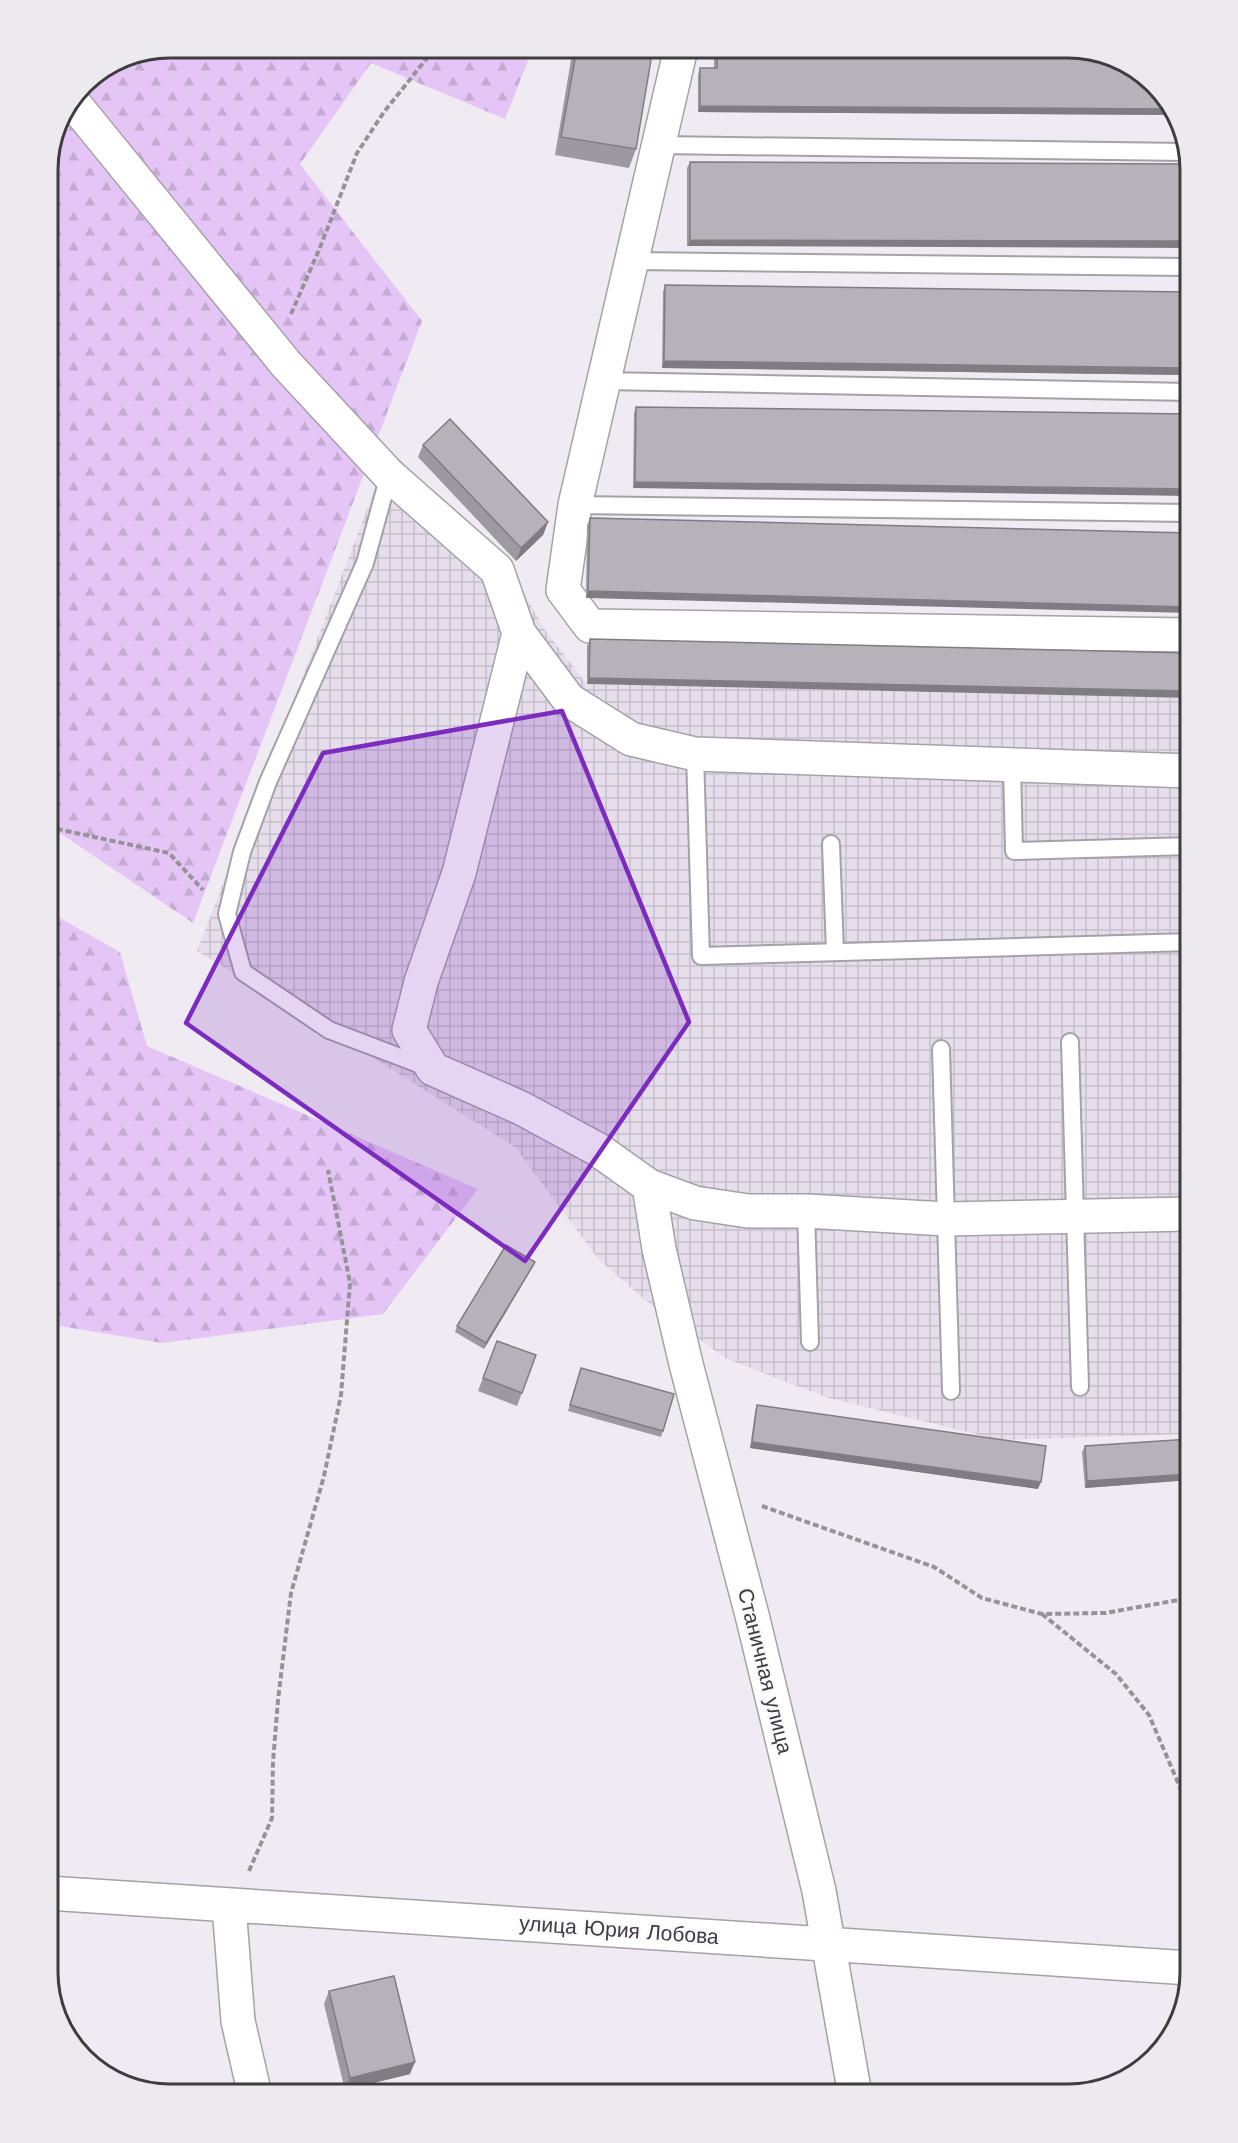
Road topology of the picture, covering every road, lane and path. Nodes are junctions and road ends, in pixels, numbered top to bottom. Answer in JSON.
{"nodes":[{"id":1,"x":426,"y":59,"type":"edge"},
{"id":2,"x":678,"y":59,"type":"edge"},
{"id":3,"x":78,"y":108,"type":"edge"},
{"id":4,"x":658,"y":146,"type":"junction"},
{"id":5,"x":1178,"y":153,"type":"edge"},
{"id":6,"x":632,"y":261,"type":"junction"},
{"id":7,"x":1180,"y":267,"type":"edge"},
{"id":8,"x":278,"y":355,"type":"junction"},
{"id":9,"x":604,"y":381,"type":"junction"},
{"id":10,"x":1180,"y":392,"type":"edge"},
{"id":11,"x":388,"y":475,"type":"junction"},
{"id":12,"x":575,"y":505,"type":"junction"},
{"id":13,"x":1180,"y":513,"type":"edge"},
{"id":14,"x":519,"y":633,"type":"junction"},
{"id":15,"x":1180,"y":634,"type":"edge"},
{"id":16,"x":695,"y":754,"type":"junction"},
{"id":17,"x":1012,"y":765,"type":"junction"},
{"id":18,"x":1180,"y":771,"type":"edge"},
{"id":19,"x":59,"y":829,"type":"edge"},
{"id":20,"x":831,"y":844,"type":"dead end"},
{"id":21,"x":1180,"y":846,"type":"edge"},
{"id":22,"x":226,"y":914,"type":"junction"},
{"id":23,"x":1180,"y":942,"type":"edge"},
{"id":24,"x":835,"y":952,"type":"junction"},
{"id":25,"x":1070,"y":1042,"type":"dead end"},
{"id":26,"x":941,"y":1049,"type":"dead end"},
{"id":27,"x":433,"y":1069,"type":"junction"},
{"id":28,"x":328,"y":1170,"type":"dead end"},
{"id":29,"x":649,"y":1185,"type":"junction"},
{"id":30,"x":806,"y":1211,"type":"junction"},
{"id":31,"x":1180,"y":1214,"type":"edge"},
{"id":32,"x":1075,"y":1216,"type":"junction"},
{"id":33,"x":946,"y":1219,"type":"junction"},
{"id":34,"x":810,"y":1342,"type":"dead end"},
{"id":35,"x":1080,"y":1387,"type":"dead end"},
{"id":36,"x":951,"y":1391,"type":"dead end"},
{"id":37,"x":718,"y":1492,"type":"junction"},
{"id":38,"x":1180,"y":1600,"type":"edge"},
{"id":39,"x":1042,"y":1614,"type":"junction"},
{"id":40,"x":1180,"y":1787,"type":"edge"},
{"id":41,"x":58,"y":1894,"type":"edge"},
{"id":42,"x":229,"y":1906,"type":"junction"},
{"id":43,"x":828,"y":1943,"type":"junction"},
{"id":44,"x":1180,"y":1967,"type":"edge"},
{"id":45,"x":252,"y":2084,"type":"edge"},
{"id":46,"x":853,"y":2084,"type":"edge"}],
"edges":[{"from":1,"to":8,"type":"path"},
{"from":2,"to":4,"type":"street"},
{"from":3,"to":8,"type":"street"},
{"from":4,"to":5,"type":"lane"},
{"from":4,"to":6,"type":"street"},
{"from":6,"to":7,"type":"lane"},
{"from":6,"to":9,"type":"street"},
{"from":8,"to":11,"type":"street"},
{"from":9,"to":10,"type":"lane"},
{"from":9,"to":12,"type":"street"},
{"from":11,"to":14,"type":"street"},
{"from":11,"to":22,"type":"lane"},
{"from":12,"to":13,"type":"lane"},
{"from":12,"to":15,"type":"street"},
{"from":14,"to":16,"type":"street"},
{"from":14,"to":27,"type":"street"},
{"from":16,"to":17,"type":"street"},
{"from":16,"to":24,"type":"lane"},
{"from":17,"to":18,"type":"street"},
{"from":17,"to":21,"type":"lane"},
{"from":19,"to":22,"type":"path"},
{"from":20,"to":24,"type":"lane"},
{"from":22,"to":27,"type":"lane"},
{"from":23,"to":24,"type":"lane"},
{"from":25,"to":32,"type":"lane"},
{"from":26,"to":33,"type":"lane"},
{"from":27,"to":29,"type":"street"},
{"from":28,"to":42,"type":"path"},
{"from":29,"to":30,"type":"street"},
{"from":29,"to":37,"type":"street","name":"Станичная улица"},
{"from":30,"to":33,"type":"street"},
{"from":30,"to":34,"type":"lane"},
{"from":31,"to":32,"type":"street"},
{"from":32,"to":33,"type":"street"},
{"from":32,"to":35,"type":"lane"},
{"from":33,"to":36,"type":"lane"},
{"from":37,"to":39,"type":"path"},
{"from":37,"to":43,"type":"street","name":"Станичная улица"},
{"from":38,"to":39,"type":"path"},
{"from":39,"to":40,"type":"path"},
{"from":41,"to":42,"type":"street","name":"улица Юрия Лобова"},
{"from":42,"to":43,"type":"street","name":"улица Юрия Лобова"},
{"from":42,"to":45,"type":"street"},
{"from":43,"to":44,"type":"street","name":"улица Юрия Лобова"},
{"from":43,"to":46,"type":"street","name":"Станичная улица"}]}
